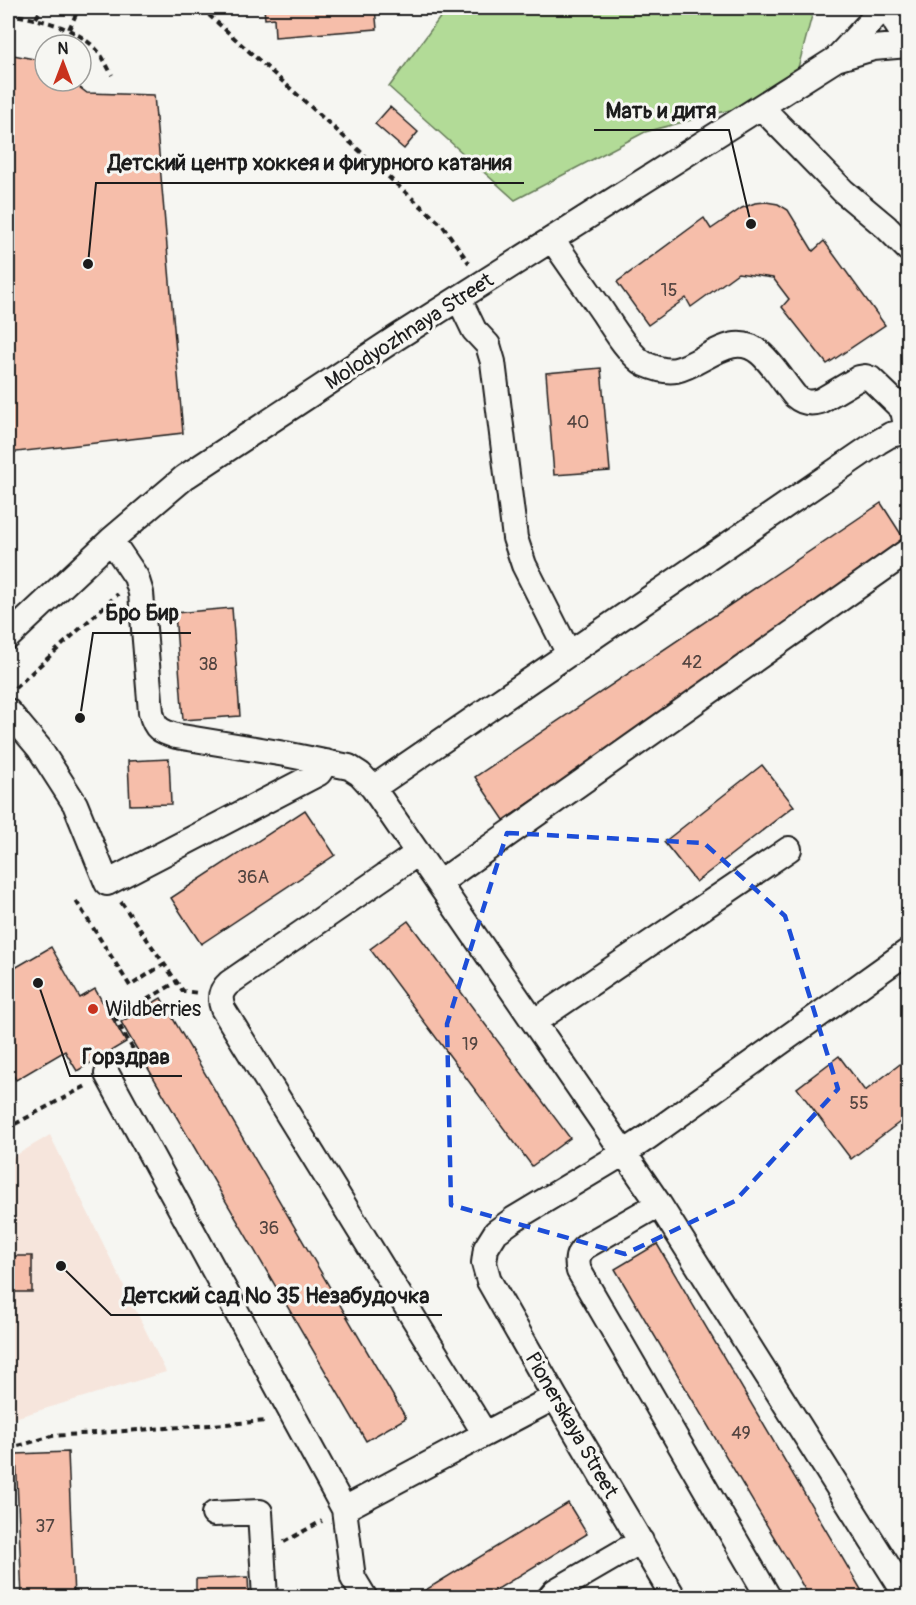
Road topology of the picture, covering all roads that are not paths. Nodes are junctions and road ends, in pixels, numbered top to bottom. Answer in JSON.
{"nodes":[{"id":1,"x":883,"y":8,"type":"edge"},
{"id":2,"x":892,"y":8,"type":"edge"},
{"id":3,"x":909,"y":36,"type":"edge"},
{"id":4,"x":909,"y":45,"type":"edge"},
{"id":5,"x":836,"y":59,"type":"junction"},
{"id":6,"x":761,"y":107,"type":"junction"},
{"id":7,"x":552,"y":238,"type":"junction"},
{"id":8,"x":909,"y":249,"type":"edge"},
{"id":9,"x":459,"y":299,"type":"junction"},
{"id":10,"x":908,"y":431,"type":"edge"},
{"id":11,"x":111,"y":540,"type":"junction"},
{"id":12,"x":909,"y":551,"type":"edge"},
{"id":13,"x":8,"y":637,"type":"edge"},
{"id":14,"x":569,"y":654,"type":"junction"},
{"id":15,"x":8,"y":711,"type":"edge"},
{"id":16,"x":327,"y":762,"type":"junction"},
{"id":17,"x":373,"y":788,"type":"junction"},
{"id":18,"x":789,"y":849,"type":"dead end"},
{"id":19,"x":418,"y":853,"type":"junction"},
{"id":20,"x":439,"y":884,"type":"junction"},
{"id":21,"x":907,"y":952,"type":"dead end"},
{"id":22,"x":534,"y":1022,"type":"junction"},
{"id":23,"x":106,"y":1074,"type":"road end"},
{"id":24,"x":624,"y":1153,"type":"junction"},
{"id":25,"x":659,"y":1204,"type":"junction"},
{"id":26,"x":555,"y":1397,"type":"junction"},
{"id":27,"x":485,"y":1434,"type":"junction"},
{"id":28,"x":344,"y":1509,"type":"junction"},
{"id":29,"x":214,"y":1514,"type":"dead end"},
{"id":30,"x":641,"y":1541,"type":"junction"},
{"id":31,"x":265,"y":1598,"type":"edge"},
{"id":32,"x":365,"y":1598,"type":"edge"},
{"id":33,"x":549,"y":1598,"type":"edge"},
{"id":34,"x":674,"y":1598,"type":"edge"},
{"id":35,"x":769,"y":1598,"type":"edge"},
{"id":36,"x":908,"y":1598,"type":"edge"}],
"edges":[{"from":1,"to":5,"type":"street","name":"Molodyozhnaya Street"},
{"from":2,"to":3,"type":"street"},
{"from":4,"to":5,"type":"street","name":"Molodyozhnaya Street"},
{"from":5,"to":6,"type":"street","name":"Molodyozhnaya Street"},
{"from":6,"to":7,"type":"street","name":"Molodyozhnaya Street"},
{"from":6,"to":8,"type":"street"},
{"from":7,"to":9,"type":"street","name":"Molodyozhnaya Street"},
{"from":7,"to":10,"type":"street"},
{"from":9,"to":11,"type":"street","name":"Molodyozhnaya Street"},
{"from":9,"to":14,"type":"street"},
{"from":10,"to":14,"type":"street"},
{"from":11,"to":13,"type":"street","name":"Molodyozhnaya Street"},
{"from":11,"to":16,"type":"street"},
{"from":12,"to":20,"type":"street"},
{"from":14,"to":17,"type":"street"},
{"from":15,"to":16,"type":"street"},
{"from":16,"to":17,"type":"street"},
{"from":17,"to":19,"type":"street"},
{"from":18,"to":22,"type":"street"},
{"from":19,"to":20,"type":"street"},
{"from":19,"to":27,"type":"street"},
{"from":20,"to":22,"type":"street"},
{"from":21,"to":24,"type":"street"},
{"from":22,"to":24,"type":"street"},
{"from":23,"to":28,"type":"street"},
{"from":24,"to":25,"type":"street"},
{"from":24,"to":26,"type":"street","name":"Pionerskaya Street"},
{"from":25,"to":35,"type":"street"},
{"from":25,"to":36,"type":"street"},
{"from":26,"to":27,"type":"street"},
{"from":26,"to":30,"type":"street","name":"Pionerskaya Street"},
{"from":27,"to":28,"type":"street"},
{"from":28,"to":32,"type":"street"},
{"from":29,"to":31,"type":"street"},
{"from":30,"to":33,"type":"street"},
{"from":30,"to":34,"type":"street","name":"Pionerskaya Street"}]}
